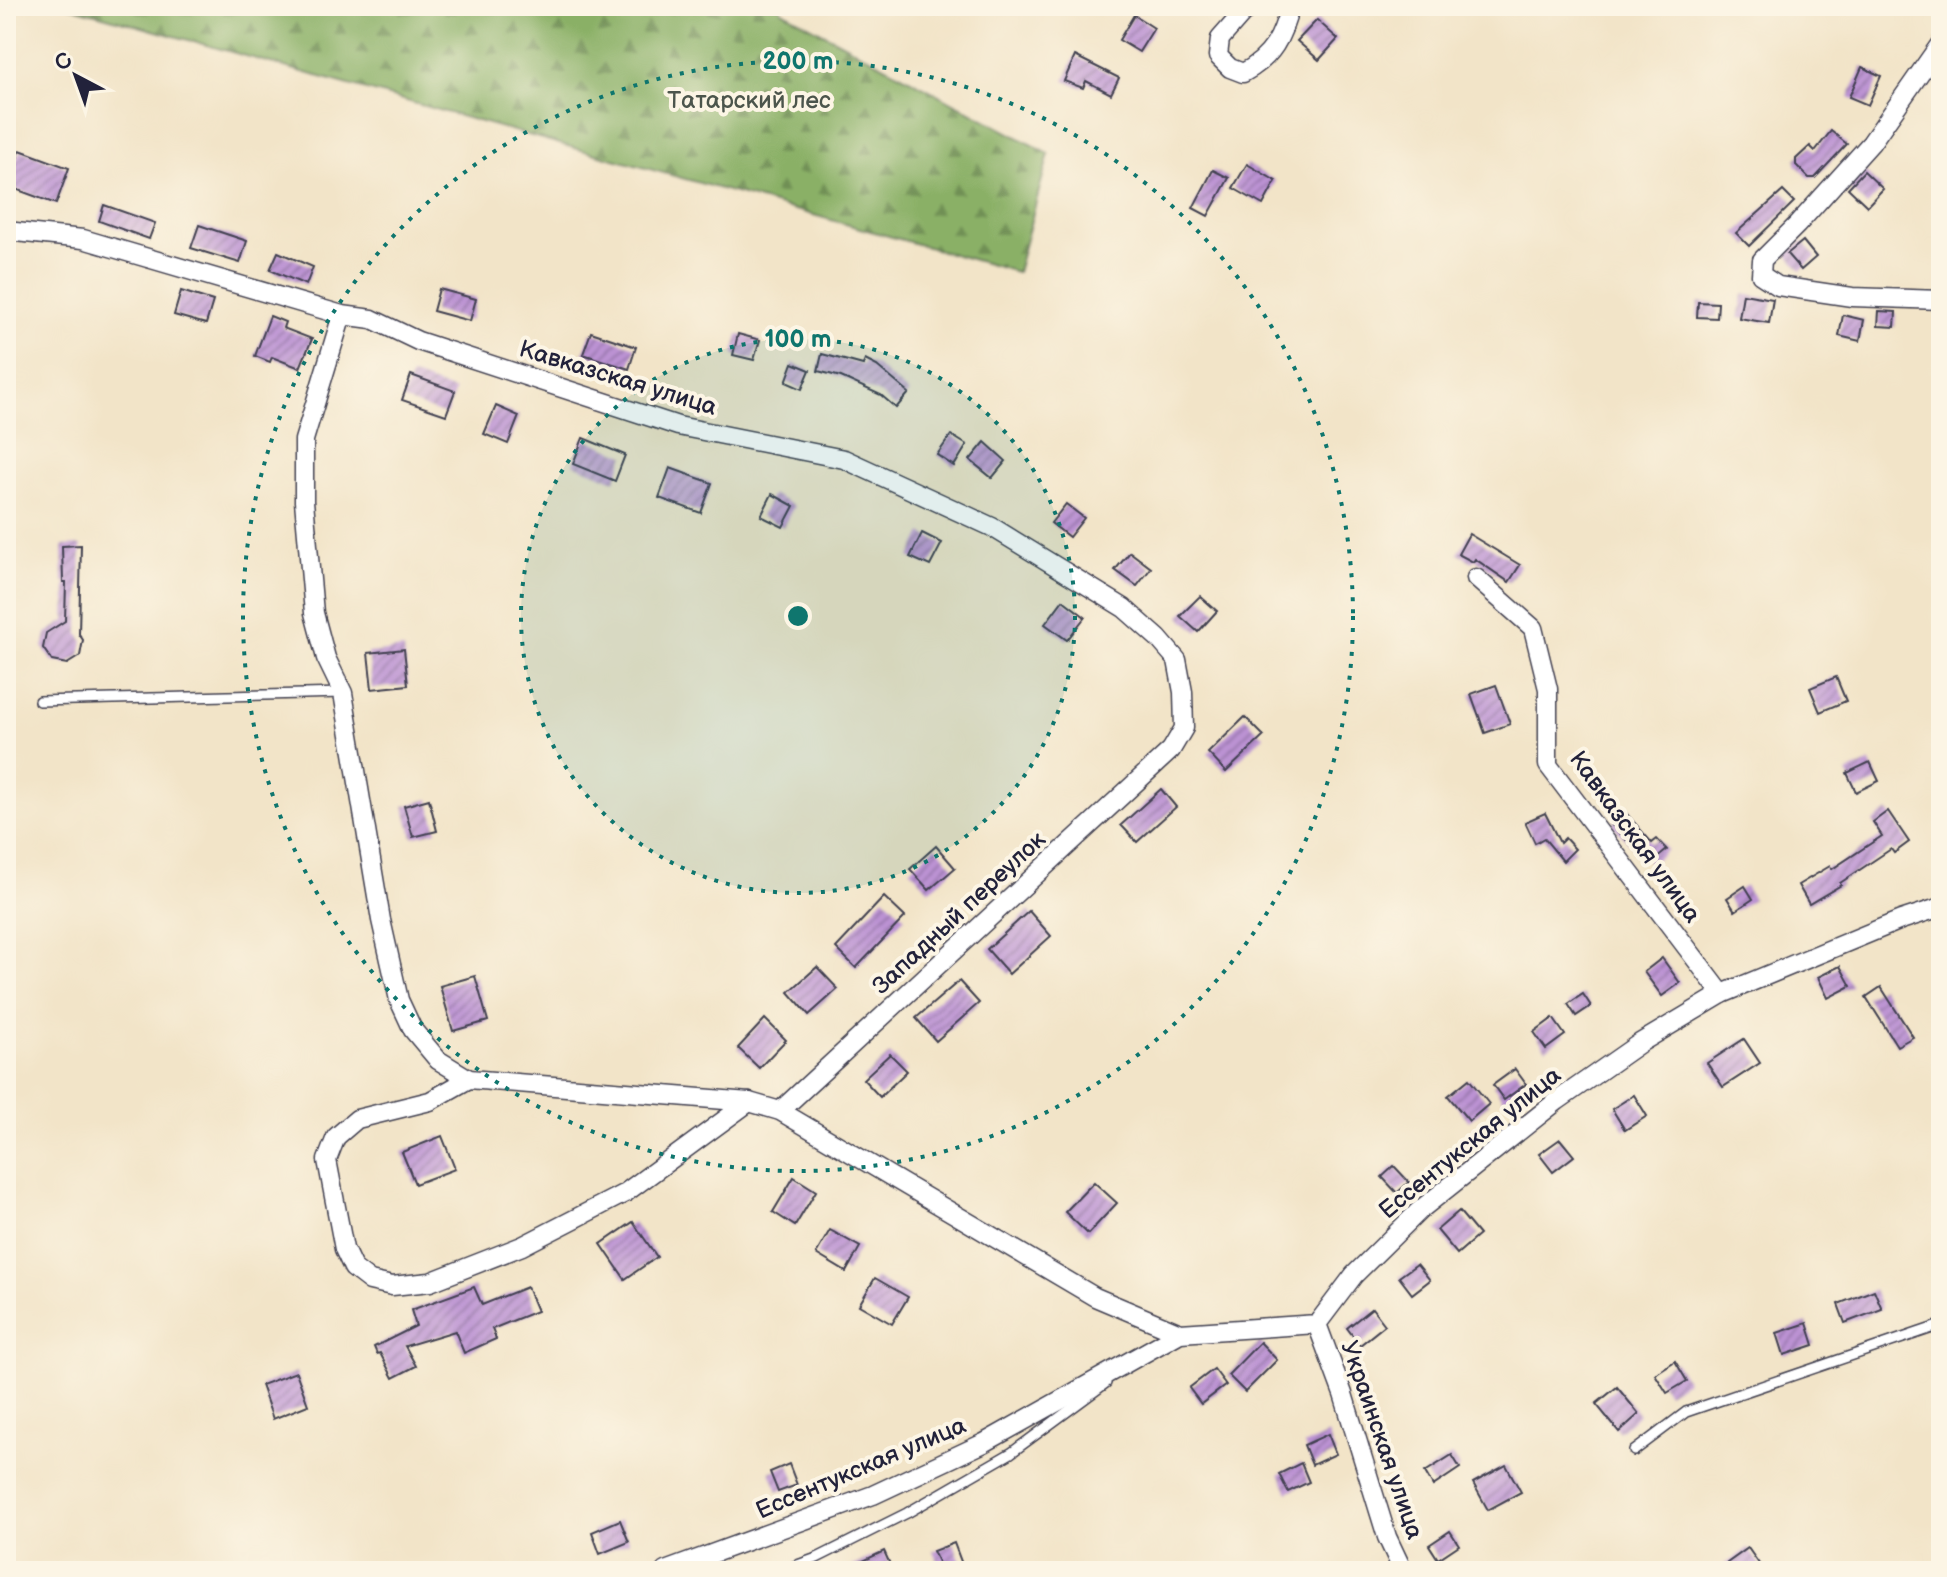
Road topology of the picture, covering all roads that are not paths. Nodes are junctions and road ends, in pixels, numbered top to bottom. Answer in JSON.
{"nodes":[{"id":1,"x":1249,"y":6,"type":"edge"},
{"id":2,"x":1290,"y":6,"type":"edge"},
{"id":3,"x":1941,"y":43,"type":"edge"},
{"id":4,"x":6,"y":231,"type":"edge"},
{"id":5,"x":1941,"y":300,"type":"edge"},
{"id":6,"x":342,"y":315,"type":"junction"},
{"id":7,"x":1476,"y":578,"type":"dead end"},
{"id":8,"x":343,"y":693,"type":"junction"},
{"id":9,"x":39,"y":701,"type":"dead end"},
{"id":10,"x":1171,"y":750,"type":"joint"},
{"id":11,"x":1941,"y":907,"type":"edge"},
{"id":12,"x":1722,"y":994,"type":"junction"},
{"id":13,"x":469,"y":1079,"type":"junction"},
{"id":14,"x":749,"y":1102,"type":"junction"},
{"id":15,"x":780,"y":1111,"type":"junction"},
{"id":16,"x":1317,"y":1324,"type":"junction"},
{"id":17,"x":1941,"y":1325,"type":"edge"},
{"id":18,"x":1180,"y":1333,"type":"junction"},
{"id":19,"x":1133,"y":1359,"type":"junction"},
{"id":20,"x":1634,"y":1451,"type":"dead end"},
{"id":21,"x":695,"y":1566,"type":"edge"},
{"id":22,"x":665,"y":1571,"type":"edge"},
{"id":23,"x":781,"y":1571,"type":"edge"},
{"id":24,"x":1403,"y":1571,"type":"edge"}],
"edges":[{"from":1,"to":2,"type":"street"},
{"from":3,"to":5,"type":"street"},
{"from":4,"to":6,"type":"street","name":"Кавказская улица"},
{"from":6,"to":8,"type":"street"},
{"from":6,"to":10,"type":"street","name":"Кавказская улица"},
{"from":7,"to":12,"type":"street","name":"Кавказская улица"},
{"from":8,"to":9,"type":"lane"},
{"from":8,"to":13,"type":"street"},
{"from":10,"to":15,"type":"street","name":"Западный переулок"},
{"from":11,"to":12,"type":"street","name":"Ессентукская улица"},
{"from":12,"to":16,"type":"street","name":"Ессентукская улица"},
{"from":13,"to":14,"type":"street"},
{"from":13,"to":14,"type":"street"},
{"from":14,"to":15,"type":"street"},
{"from":15,"to":18,"type":"street"},
{"from":16,"to":18,"type":"street","name":"Ессентукская улица"},
{"from":16,"to":24,"type":"street","name":"Украинская улица"},
{"from":17,"to":20,"type":"lane"},
{"from":18,"to":19,"type":"street","name":"Ессентукская улица"},
{"from":19,"to":21,"type":"street","name":"Ессентукская улица"},
{"from":19,"to":23,"type":"lane"},
{"from":21,"to":22,"type":"street","name":"Ессентукская улица"}]}
